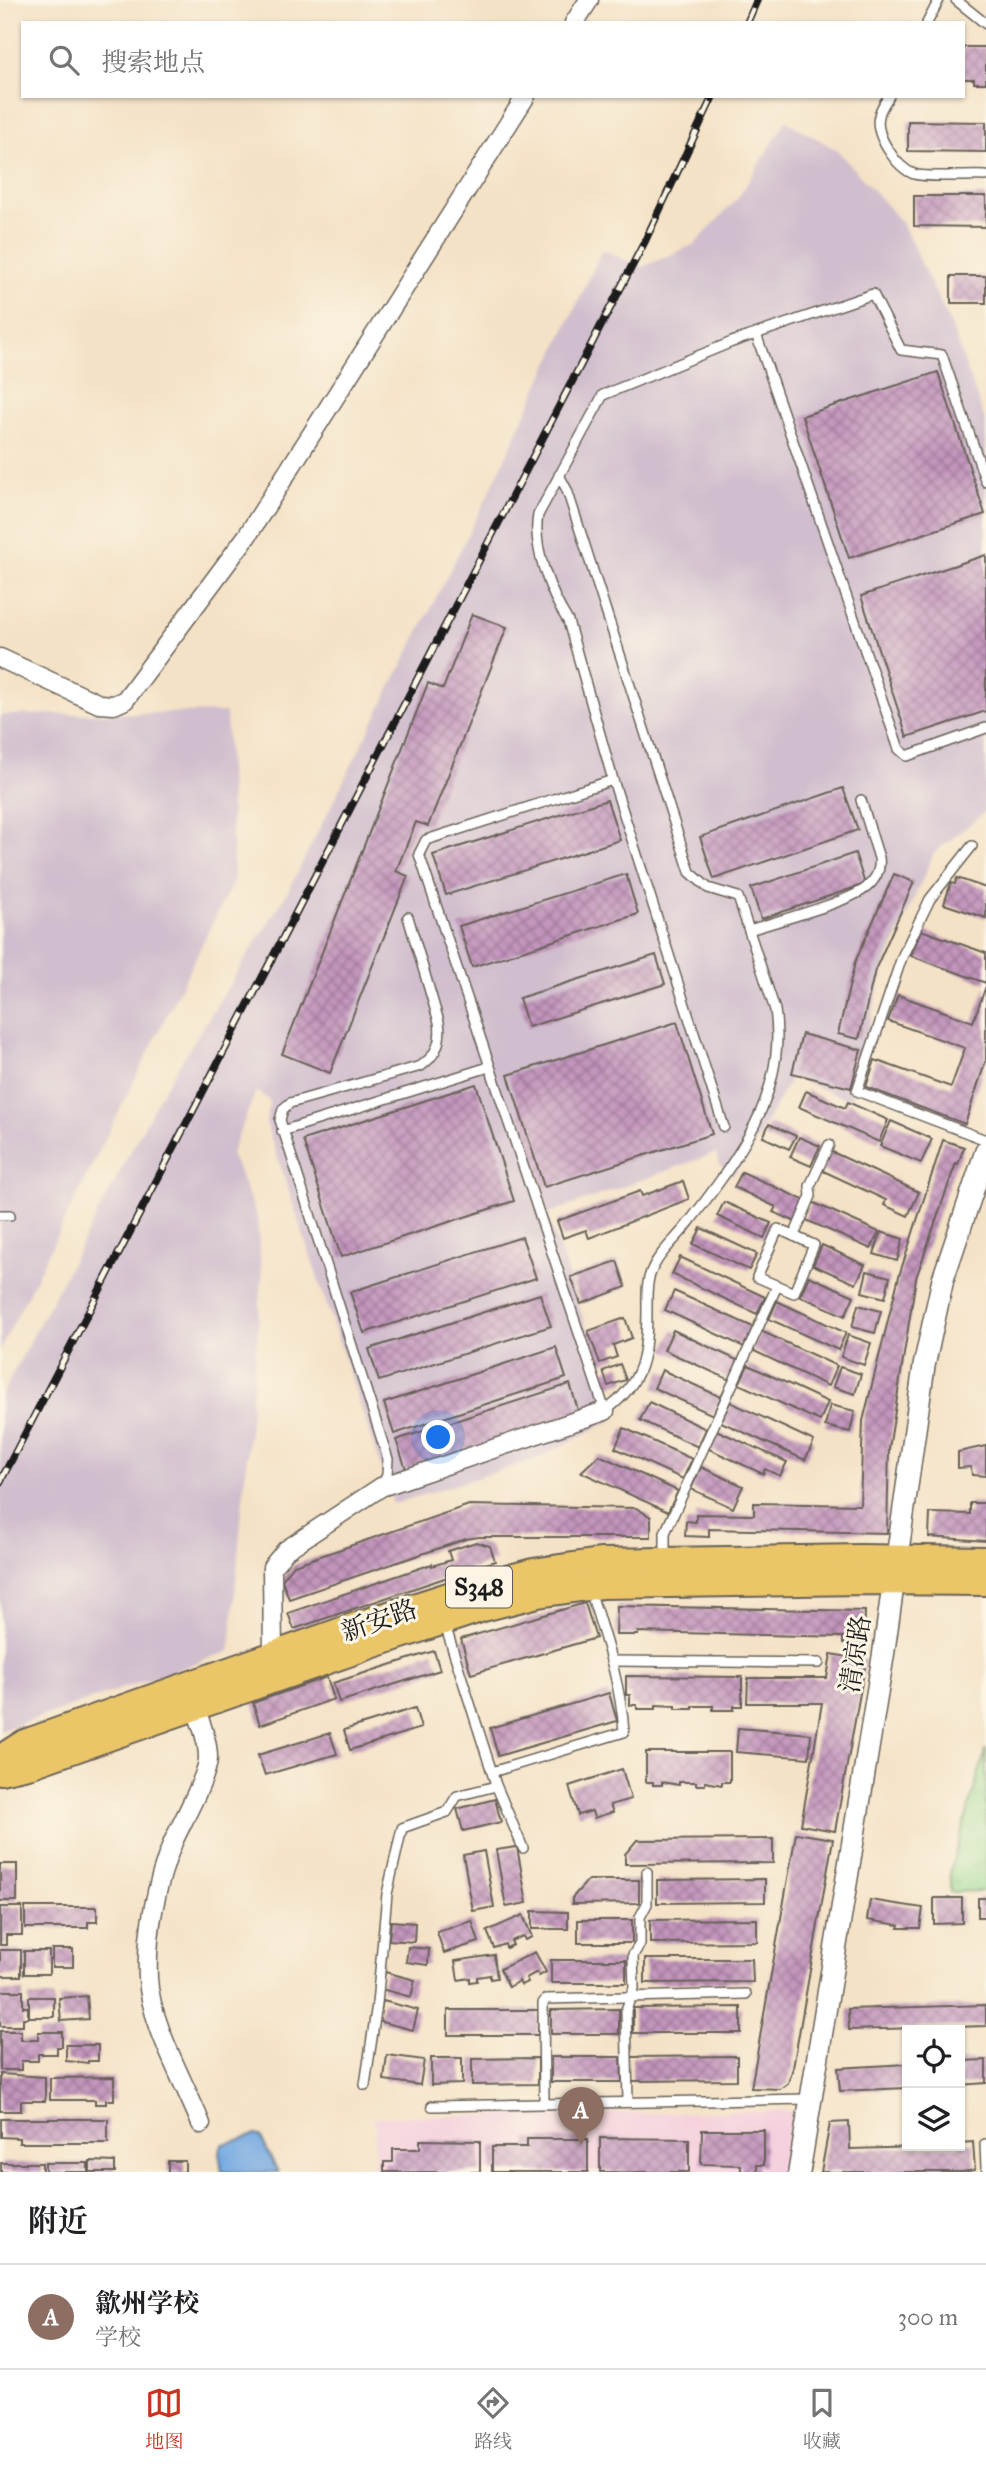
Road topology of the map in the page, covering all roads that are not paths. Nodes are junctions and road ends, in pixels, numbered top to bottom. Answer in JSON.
{"nodes":[{"id":1,"x":589,"y":0,"type":"edge"},
{"id":2,"x":939,"y":0,"type":"edge"},
{"id":3,"x":956,"y":0,"type":"edge"},
{"id":4,"x":575,"y":21,"type":"edge"},
{"id":5,"x":928,"y":21,"type":"edge"},
{"id":6,"x":986,"y":24,"type":"edge"},
{"id":7,"x":525,"y":98,"type":"edge"},
{"id":8,"x":888,"y":98,"type":"edge"},
{"id":9,"x":986,"y":176,"type":"edge"},
{"id":10,"x":756,"y":334,"type":"junction"},
{"id":11,"x":559,"y":475,"type":"junction"},
{"id":12,"x":986,"y":482,"type":"edge"},
{"id":13,"x":0,"y":658,"type":"edge"},
{"id":14,"x":986,"y":728,"type":"edge"},
{"id":15,"x":613,"y":779,"type":"junction"},
{"id":16,"x":861,"y":800,"type":"dead end"},
{"id":17,"x":972,"y":846,"type":"dead end"},
{"id":18,"x":408,"y":917,"type":"dead end"},
{"id":19,"x":749,"y":930,"type":"junction"},
{"id":20,"x":489,"y":1067,"type":"junction"},
{"id":21,"x":724,"y":1127,"type":"dead end"},
{"id":22,"x":282,"y":1130,"type":"junction"},
{"id":23,"x":986,"y":1140,"type":"edge"},
{"id":24,"x":829,"y":1144,"type":"dead end"},
{"id":25,"x":986,"y":1151,"type":"edge"},
{"id":26,"x":794,"y":1236,"type":"junction"},
{"id":27,"x":778,"y":1286,"type":"junction"},
{"id":28,"x":605,"y":1411,"type":"junction"},
{"id":29,"x":382,"y":1487,"type":"junction"},
{"id":30,"x":986,"y":1561,"type":"edge"},
{"id":31,"x":665,"y":1562,"type":"junction"},
{"id":32,"x":897,"y":1570,"type":"junction"},
{"id":33,"x":986,"y":1581,"type":"edge"},
{"id":34,"x":589,"y":1585,"type":"junction"},
{"id":35,"x":443,"y":1620,"type":"junction"},
{"id":36,"x":273,"y":1656,"type":"junction"},
{"id":37,"x":611,"y":1661,"type":"junction"},
{"id":38,"x":819,"y":1663,"type":"dead end"},
{"id":39,"x":194,"y":1706,"type":"junction"},
{"id":40,"x":0,"y":1760,"type":"edge"},
{"id":41,"x":0,"y":1770,"type":"edge"},
{"id":42,"x":492,"y":1772,"type":"junction"},
{"id":43,"x":496,"y":1786,"type":"junction"},
{"id":44,"x":523,"y":1848,"type":"dead end"},
{"id":45,"x":647,"y":1872,"type":"dead end"},
{"id":46,"x":746,"y":1994,"type":"dead end"},
{"id":47,"x":631,"y":1997,"type":"junction"},
{"id":48,"x":365,"y":2085,"type":"dead end"},
{"id":49,"x":810,"y":2099,"type":"junction"},
{"id":50,"x":628,"y":2102,"type":"junction"},
{"id":51,"x":544,"y":2104,"type":"junction"},
{"id":52,"x":432,"y":2106,"type":"dead end"},
{"id":53,"x":201,"y":2124,"type":"dead end"},
{"id":54,"x":985,"y":2144,"type":"edge"},
{"id":55,"x":986,"y":2167,"type":"edge"},
{"id":56,"x":799,"y":2172,"type":"edge"}],
"edges":[{"from":1,"to":4,"type":"street"},
{"from":2,"to":5,"type":"lane"},
{"from":3,"to":6,"type":"lane"},
{"from":7,"to":13,"type":"street"},
{"from":8,"to":9,"type":"lane"},
{"from":10,"to":11,"type":"lane"},
{"from":10,"to":12,"type":"lane"},
{"from":10,"to":14,"type":"lane"},
{"from":11,"to":15,"type":"lane"},
{"from":11,"to":19,"type":"lane"},
{"from":15,"to":20,"type":"lane"},
{"from":15,"to":21,"type":"lane"},
{"from":16,"to":19,"type":"lane"},
{"from":17,"to":23,"type":"lane"},
{"from":18,"to":22,"type":"lane"},
{"from":19,"to":28,"type":"lane"},
{"from":20,"to":22,"type":"lane"},
{"from":20,"to":28,"type":"lane"},
{"from":22,"to":29,"type":"lane"},
{"from":24,"to":26,"type":"lane"},
{"from":25,"to":32,"type":"street","name":"清凉路"},
{"from":26,"to":27,"type":"lane"},
{"from":26,"to":27,"type":"lane"},
{"from":27,"to":31,"type":"lane"},
{"from":28,"to":29,"type":"street"},
{"from":29,"to":36,"type":"street"},
{"from":30,"to":32,"type":"main road","name":"新安路","number":"S348"},
{"from":31,"to":32,"type":"main road","name":"新安路","number":"S348"},
{"from":31,"to":36,"type":"main road","name":"新安路","number":"S348"},
{"from":32,"to":33,"type":"main road","name":"新安路","number":"S348"},
{"from":32,"to":34,"type":"main road","name":"新安路","number":"S348"},
{"from":32,"to":49,"type":"street","name":"清凉路"},
{"from":34,"to":35,"type":"main road","name":"新安路","number":"S348"},
{"from":34,"to":37,"type":"lane"},
{"from":35,"to":39,"type":"main road","name":"新安路","number":"S348"},
{"from":35,"to":42,"type":"lane"},
{"from":36,"to":40,"type":"main road","name":"新安路","number":"S348"},
{"from":37,"to":38,"type":"lane"},
{"from":37,"to":42,"type":"lane"},
{"from":39,"to":41,"type":"main road","name":"新安路","number":"S348"},
{"from":39,"to":53,"type":"street"},
{"from":42,"to":43,"type":"lane"},
{"from":43,"to":44,"type":"lane"},
{"from":43,"to":48,"type":"lane"},
{"from":45,"to":47,"type":"lane"},
{"from":46,"to":47,"type":"lane"},
{"from":47,"to":50,"type":"lane"},
{"from":47,"to":51,"type":"lane"},
{"from":49,"to":50,"type":"lane"},
{"from":49,"to":56,"type":"street","name":"清凉路"},
{"from":50,"to":51,"type":"lane"},
{"from":51,"to":52,"type":"lane"},
{"from":54,"to":55,"type":"lane"}]}
